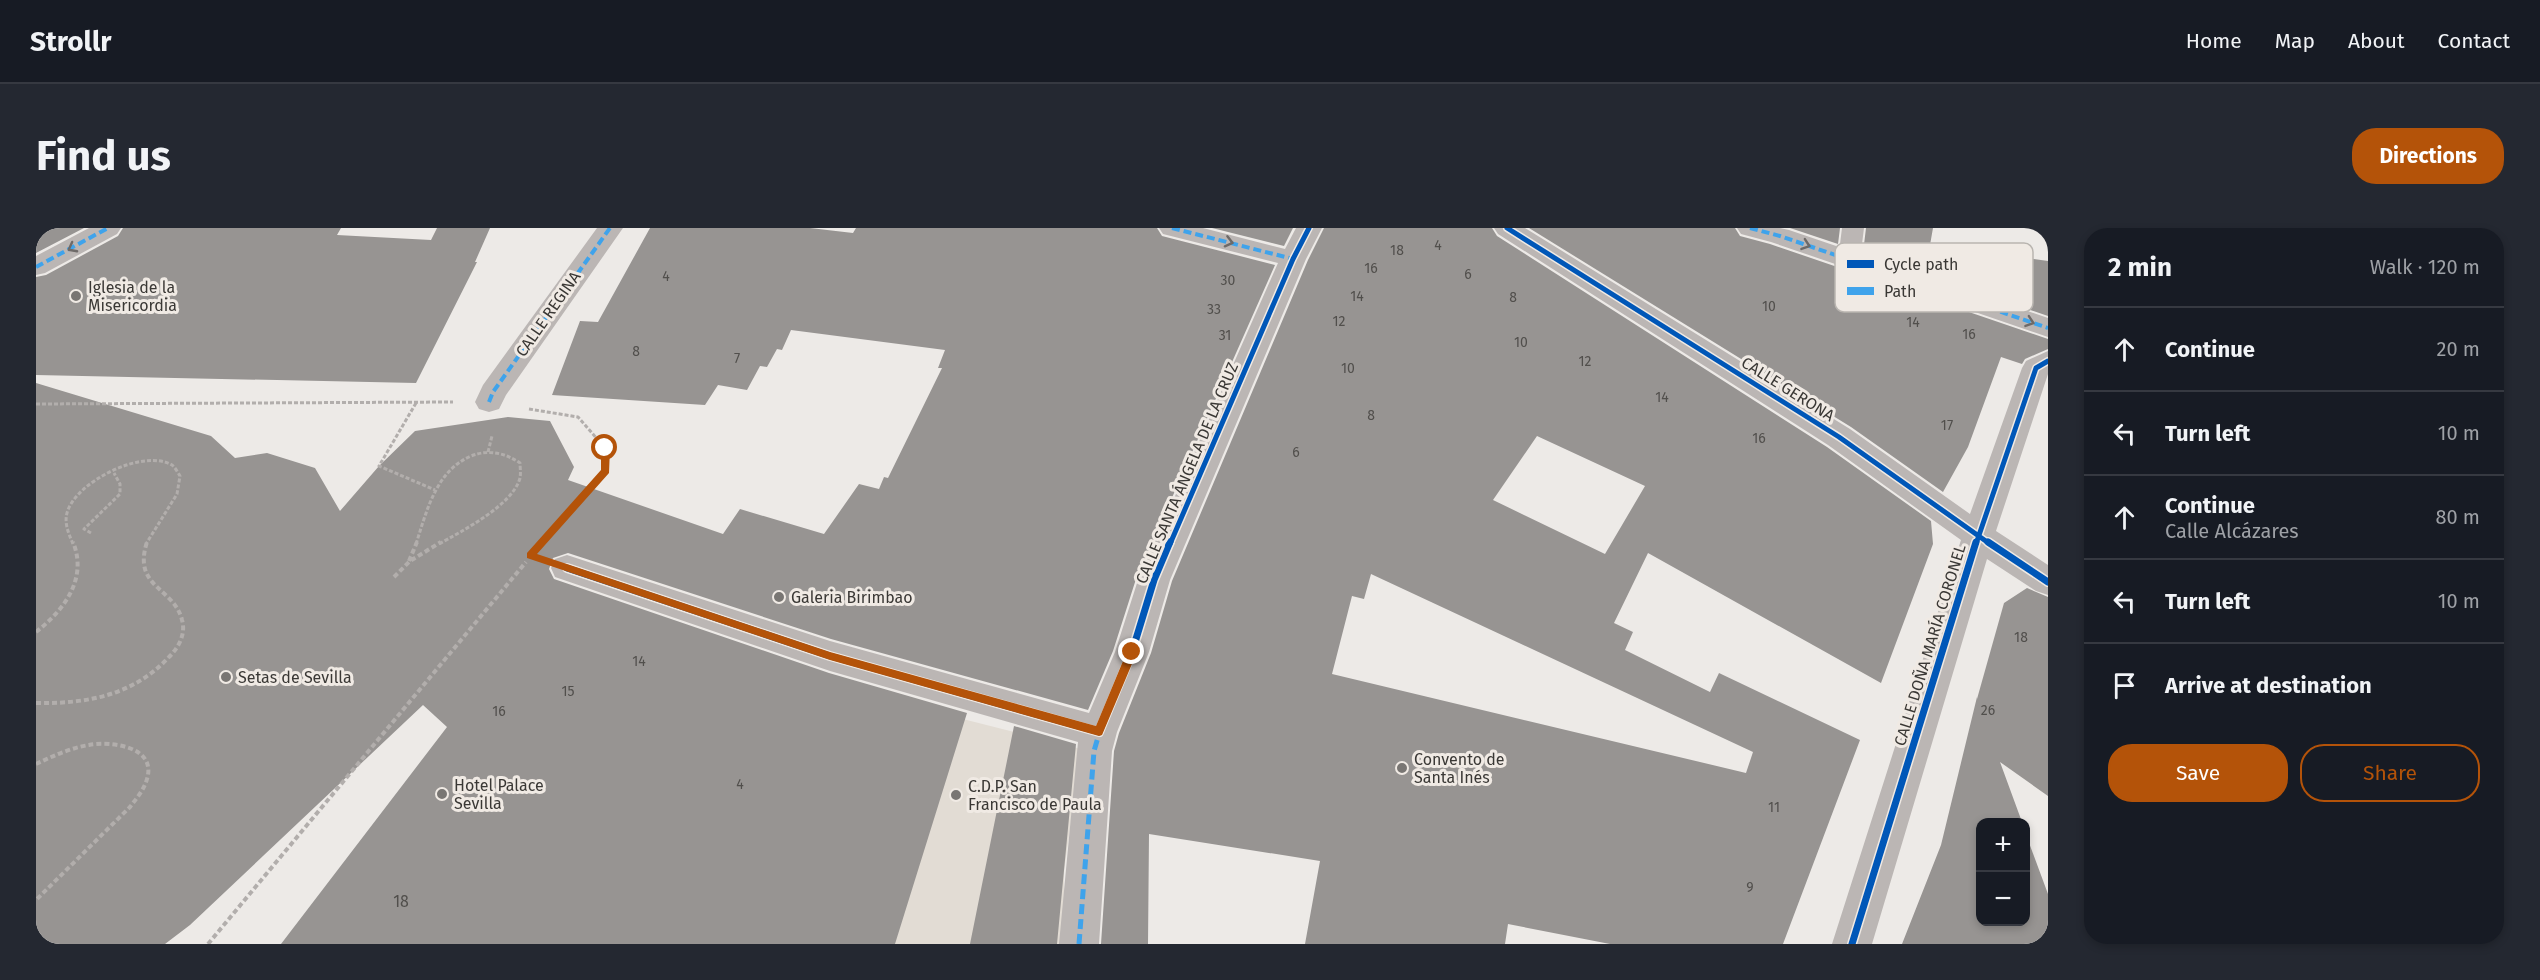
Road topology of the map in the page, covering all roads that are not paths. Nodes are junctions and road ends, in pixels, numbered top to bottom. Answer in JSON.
{"nodes":[{"id":1,"x":108,"y":228,"type":"edge"},
{"id":2,"x":610,"y":228,"type":"edge"},
{"id":3,"x":1172,"y":228,"type":"edge"},
{"id":4,"x":1309,"y":228,"type":"edge"},
{"id":5,"x":1508,"y":228,"type":"edge"},
{"id":6,"x":1750,"y":228,"type":"edge"},
{"id":7,"x":1853,"y":228,"type":"edge"},
{"id":8,"x":1851,"y":243,"type":"edge"},
{"id":9,"x":1835,"y":255,"type":"edge"},
{"id":10,"x":1293,"y":259,"type":"junction"},
{"id":11,"x":36,"y":267,"type":"edge"},
{"id":12,"x":2001,"y":312,"type":"edge"},
{"id":13,"x":2048,"y":328,"type":"edge"},
{"id":14,"x":2048,"y":361,"type":"edge"},
{"id":15,"x":489,"y":402,"type":"road end"},
{"id":16,"x":1978,"y":536,"type":"junction"},
{"id":17,"x":567,"y":568,"type":"road end"},
{"id":18,"x":2048,"y":582,"type":"edge"},
{"id":19,"x":1099,"y":732,"type":"junction"},
{"id":20,"x":1079,"y":944,"type":"edge"},
{"id":21,"x":1852,"y":944,"type":"edge"}],
"edges":[{"from":1,"to":11,"type":"street","one_way":true},
{"from":2,"to":15,"type":"street","name":"CALLE REGINA"},
{"from":3,"to":10,"type":"street","one_way":true},
{"from":4,"to":10,"type":"street","name":"CALLE SANTA ÁNGELA DE LA CRUZ"},
{"from":5,"to":16,"type":"street","name":"CALLE GERONA"},
{"from":6,"to":9,"type":"street","one_way":true},
{"from":7,"to":8,"type":"lane"},
{"from":10,"to":19,"type":"street","name":"CALLE SANTA ÁNGELA DE LA CRUZ"},
{"from":12,"to":13,"type":"street","one_way":true},
{"from":14,"to":16,"type":"street","name":"CALLE DOÑA MARÍA CORONEL"},
{"from":16,"to":18,"type":"street","name":"CALLE GERONA"},
{"from":16,"to":21,"type":"street","name":"CALLE DOÑA MARÍA CORONEL"},
{"from":17,"to":19,"type":"street"},
{"from":19,"to":20,"type":"street","name":"CALLE SANTA ÁNGELA DE LA CRUZ"}]}
